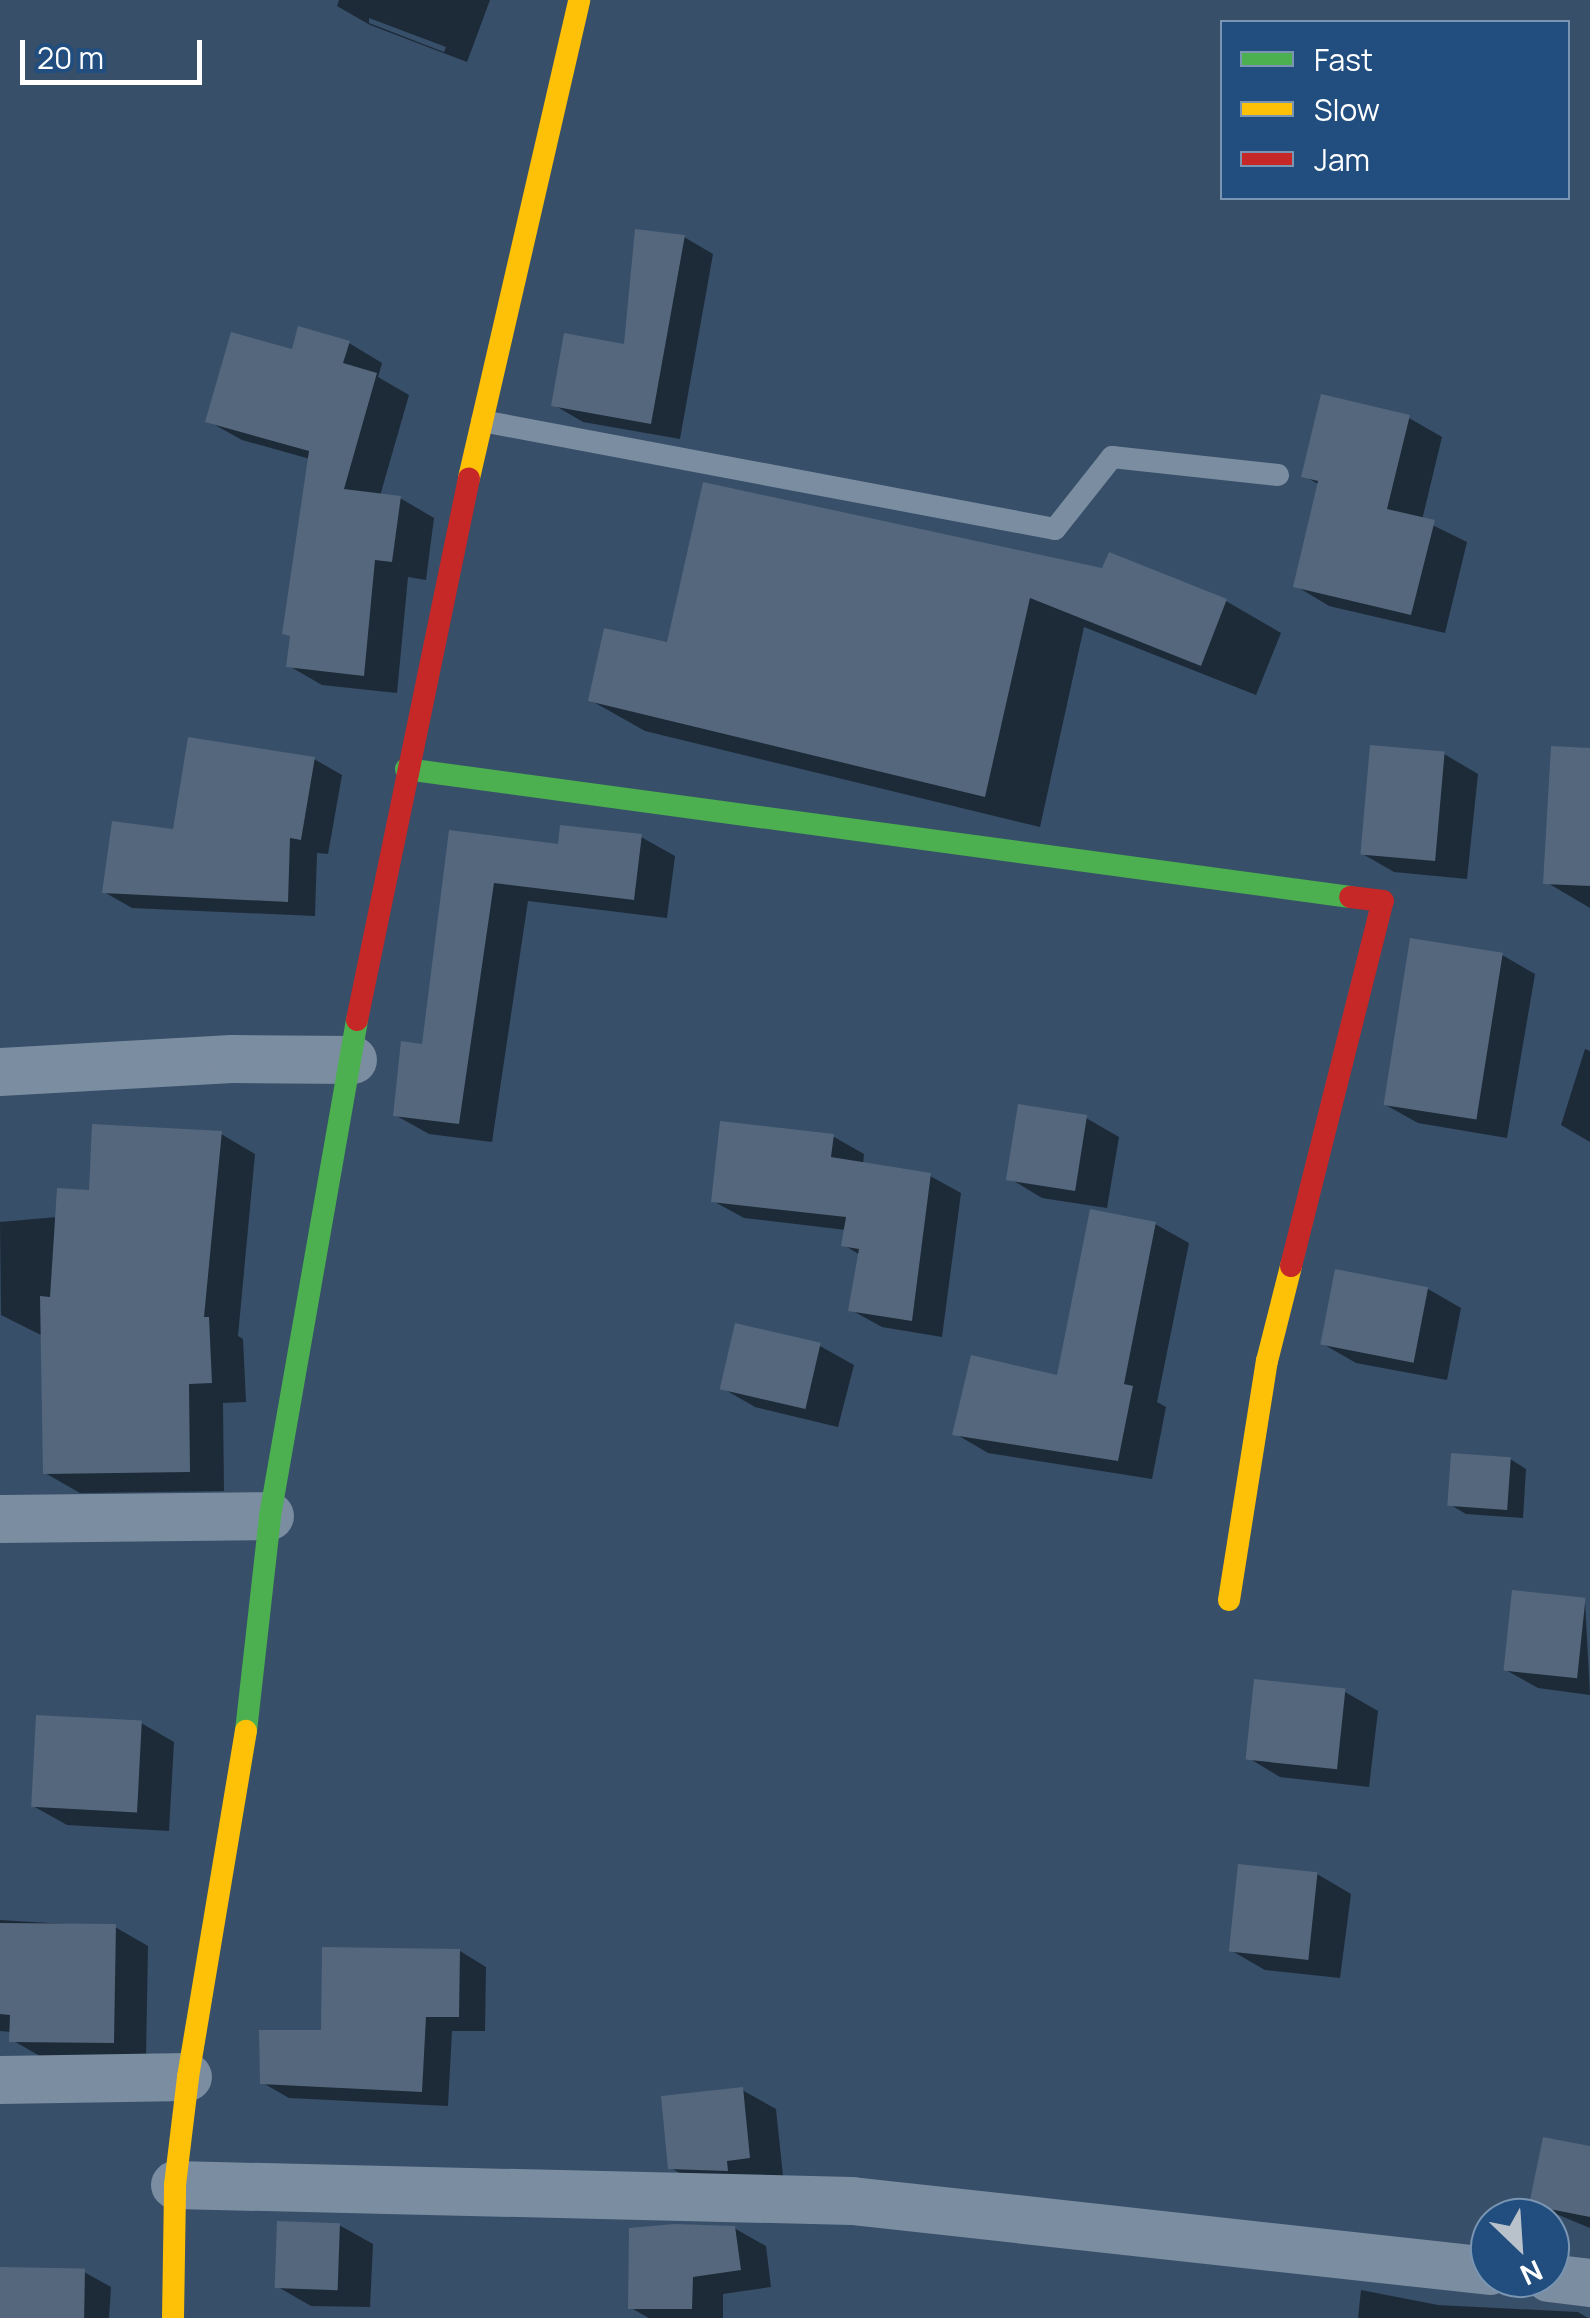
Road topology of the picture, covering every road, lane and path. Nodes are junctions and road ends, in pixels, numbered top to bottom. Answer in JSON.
{"nodes":[{"id":1,"x":579,"y":0,"type":"edge"},
{"id":2,"x":482,"y":421,"type":"junction"},
{"id":3,"x":1278,"y":476,"type":"dead end"},
{"id":4,"x":406,"y":769,"type":"junction"},
{"id":5,"x":353,"y":1060,"type":"junction"},
{"id":6,"x":0,"y":1072,"type":"edge"},
{"id":7,"x":270,"y":1516,"type":"junction"},
{"id":8,"x":0,"y":1519,"type":"edge"},
{"id":9,"x":1229,"y":1600,"type":"dead end"},
{"id":10,"x":188,"y":2077,"type":"junction"},
{"id":11,"x":0,"y":2080,"type":"edge"},
{"id":12,"x":175,"y":2185,"type":"junction"},
{"id":13,"x":1470,"y":2270,"type":"edge"},
{"id":14,"x":173,"y":2318,"type":"edge"}],
"edges":[{"from":1,"to":2,"type":"street"},
{"from":2,"to":3,"type":"lane"},
{"from":2,"to":4,"type":"street"},
{"from":4,"to":5,"type":"street"},
{"from":4,"to":9,"type":"street"},
{"from":5,"to":6,"type":"street"},
{"from":5,"to":7,"type":"street"},
{"from":7,"to":8,"type":"street"},
{"from":7,"to":10,"type":"street"},
{"from":10,"to":11,"type":"street"},
{"from":10,"to":12,"type":"street"},
{"from":12,"to":13,"type":"street"},
{"from":12,"to":14,"type":"street"}]}
